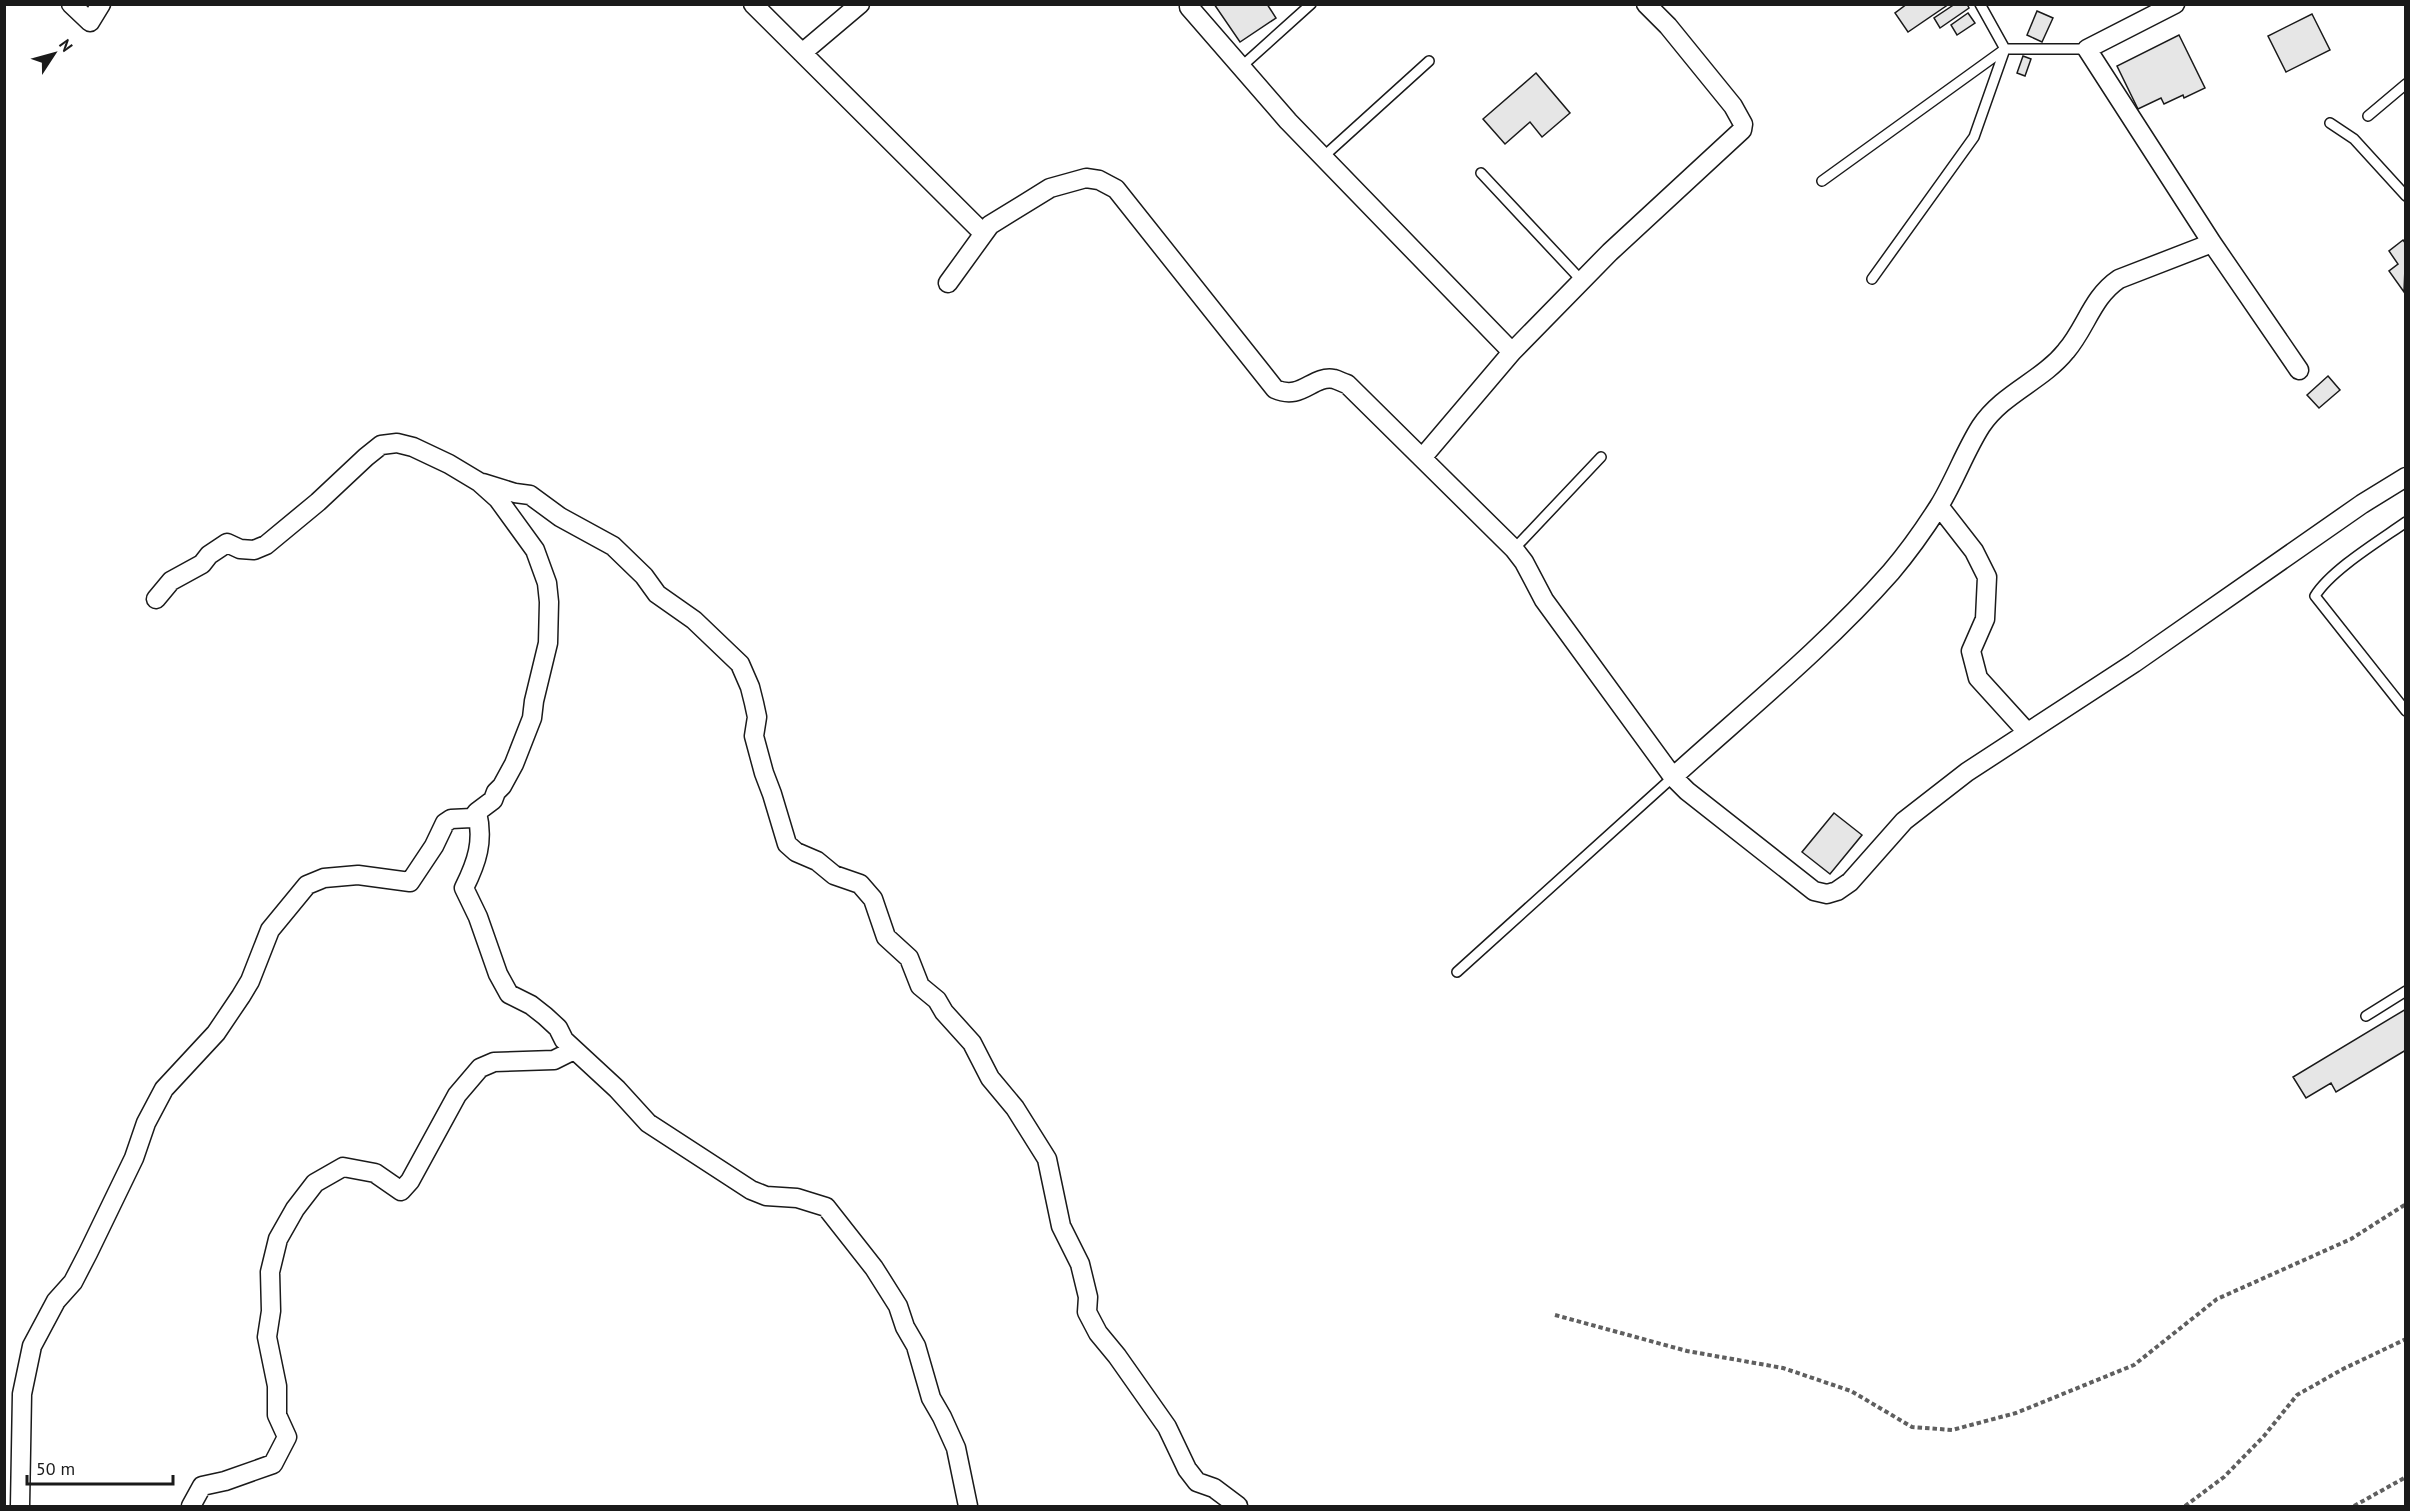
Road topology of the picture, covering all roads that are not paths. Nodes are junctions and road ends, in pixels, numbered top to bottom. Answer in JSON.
{"nodes":[{"id":1,"x":71,"y":4,"type":"edge"},
{"id":2,"x":101,"y":4,"type":"edge"},
{"id":3,"x":753,"y":4,"type":"edge"},
{"id":4,"x":860,"y":4,"type":"edge"},
{"id":5,"x":1311,"y":4,"type":"edge"},
{"id":6,"x":1646,"y":4,"type":"edge"},
{"id":7,"x":1980,"y":4,"type":"edge"},
{"id":8,"x":2175,"y":4,"type":"edge"},
{"id":9,"x":1190,"y":6,"type":"edge"},
{"id":10,"x":2006,"y":49,"type":"junction"},
{"id":11,"x":2087,"y":49,"type":"junction"},
{"id":12,"x":802,"y":53,"type":"junction"},
{"id":13,"x":1429,"y":61,"type":"dead end"},
{"id":14,"x":1241,"y":67,"type":"junction"},
{"id":15,"x":2406,"y":84,"type":"edge"},
{"id":16,"x":2368,"y":116,"type":"dead end"},
{"id":17,"x":2330,"y":123,"type":"dead end"},
{"id":18,"x":1323,"y":157,"type":"junction"},
{"id":19,"x":1481,"y":173,"type":"dead end"},
{"id":20,"x":1822,"y":181,"type":"dead end"},
{"id":21,"x":2406,"y":196,"type":"edge"},
{"id":22,"x":983,"y":233,"type":"junction"},
{"id":23,"x":2212,"y":243,"type":"junction"},
{"id":24,"x":1872,"y":279,"type":"dead end"},
{"id":25,"x":1582,"y":281,"type":"junction"},
{"id":26,"x":948,"y":282,"type":"dead end"},
{"id":27,"x":1512,"y":352,"type":"junction"},
{"id":28,"x":2299,"y":370,"type":"dead end"},
{"id":29,"x":1601,"y":457,"type":"dead end"},
{"id":30,"x":1422,"y":458,"type":"junction"},
{"id":31,"x":2406,"y":477,"type":"edge"},
{"id":32,"x":479,"y":482,"type":"junction"},
{"id":33,"x":1939,"y":506,"type":"junction"},
{"id":34,"x":2406,"y":522,"type":"edge"},
{"id":35,"x":1514,"y":549,"type":"junction"},
{"id":36,"x":156,"y":599,"type":"dead end"},
{"id":37,"x":2406,"y":711,"type":"edge"},
{"id":38,"x":2027,"y":732,"type":"junction"},
{"id":39,"x":1673,"y":777,"type":"junction"},
{"id":40,"x":477,"y":812,"type":"junction"},
{"id":41,"x":1457,"y":972,"type":"dead end"},
{"id":42,"x":2406,"y":991,"type":"edge"},
{"id":43,"x":2366,"y":1016,"type":"dead end"},
{"id":44,"x":574,"y":1050,"type":"junction"},
{"id":45,"x":20,"y":1506,"type":"edge"},
{"id":46,"x":191,"y":1506,"type":"edge"},
{"id":47,"x":968,"y":1506,"type":"edge"},
{"id":48,"x":1238,"y":1506,"type":"edge"}],
"edges":[{"from":1,"to":2,"type":"street"},
{"from":3,"to":12,"type":"street"},
{"from":4,"to":12,"type":"street"},
{"from":5,"to":14,"type":"lane"},
{"from":6,"to":25,"type":"street"},
{"from":7,"to":10,"type":"lane"},
{"from":8,"to":11,"type":"street"},
{"from":9,"to":14,"type":"street"},
{"from":10,"to":11,"type":"lane"},
{"from":10,"to":20,"type":"lane"},
{"from":10,"to":24,"type":"lane"},
{"from":11,"to":23,"type":"street"},
{"from":12,"to":22,"type":"street"},
{"from":13,"to":18,"type":"lane"},
{"from":14,"to":18,"type":"street"},
{"from":15,"to":16,"type":"lane"},
{"from":17,"to":21,"type":"lane"},
{"from":18,"to":27,"type":"street"},
{"from":19,"to":25,"type":"lane"},
{"from":22,"to":26,"type":"street"},
{"from":22,"to":30,"type":"street"},
{"from":23,"to":28,"type":"street"},
{"from":23,"to":33,"type":"street"},
{"from":25,"to":27,"type":"street"},
{"from":27,"to":30,"type":"street"},
{"from":29,"to":35,"type":"lane"},
{"from":30,"to":35,"type":"street"},
{"from":31,"to":38,"type":"street"},
{"from":32,"to":36,"type":"street"},
{"from":32,"to":40,"type":"street"},
{"from":32,"to":48,"type":"street"},
{"from":33,"to":38,"type":"street"},
{"from":33,"to":39,"type":"street"},
{"from":34,"to":37,"type":"lane"},
{"from":35,"to":39,"type":"street"},
{"from":38,"to":39,"type":"street"},
{"from":39,"to":41,"type":"lane"},
{"from":40,"to":44,"type":"street"},
{"from":40,"to":45,"type":"street"},
{"from":42,"to":43,"type":"lane"},
{"from":44,"to":46,"type":"street"},
{"from":44,"to":47,"type":"street"}]}
